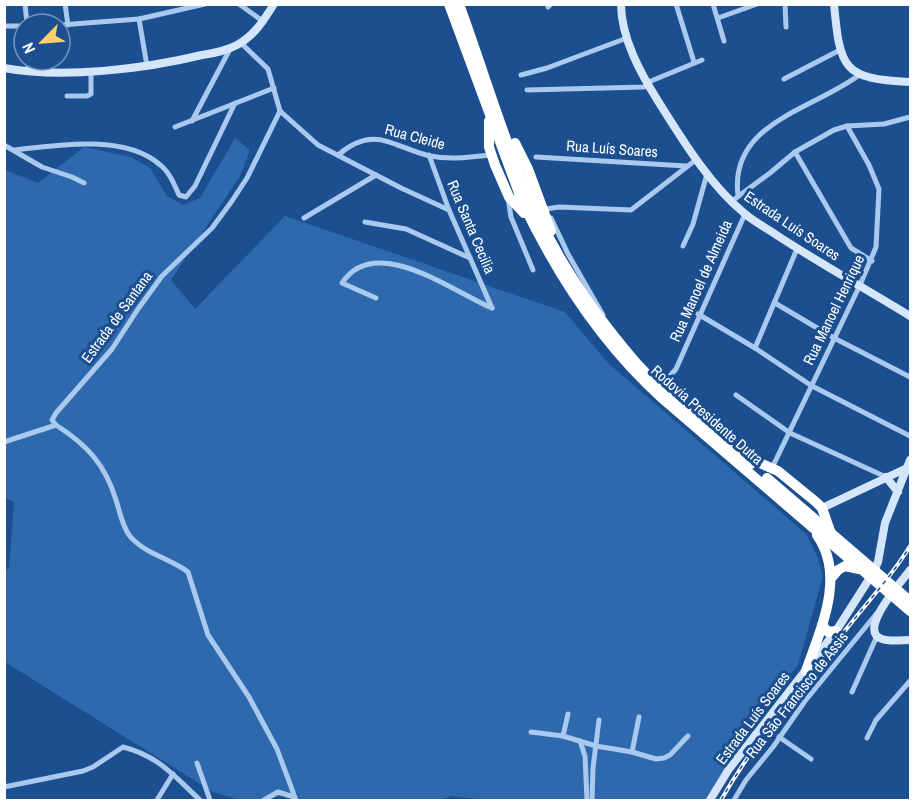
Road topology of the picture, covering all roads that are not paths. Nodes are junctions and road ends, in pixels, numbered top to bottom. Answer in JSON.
{"nodes":[{"id":1,"x":205,"y":4,"type":"edge"},
{"id":2,"x":239,"y":4,"type":"edge"},
{"id":3,"x":274,"y":4,"type":"edge"},
{"id":4,"x":449,"y":4,"type":"edge"},
{"id":5,"x":459,"y":4,"type":"edge"},
{"id":6,"x":621,"y":4,"type":"edge"},
{"id":7,"x":676,"y":4,"type":"edge"},
{"id":8,"x":714,"y":4,"type":"edge"},
{"id":9,"x":757,"y":4,"type":"edge"},
{"id":10,"x":785,"y":4,"type":"edge"},
{"id":11,"x":834,"y":4,"type":"edge"},
{"id":12,"x":717,"y":18,"type":"junction"},
{"id":13,"x":139,"y":19,"type":"junction"},
{"id":14,"x":264,"y":22,"type":"junction"},
{"id":15,"x":72,"y":25,"type":"edge"},
{"id":16,"x":457,"y":26,"type":"junction"},
{"id":17,"x":786,"y":27,"type":"dead end"},
{"id":18,"x":627,"y":38,"type":"junction"},
{"id":19,"x":471,"y":39,"type":"junction"},
{"id":20,"x":724,"y":41,"type":"dead end"},
{"id":21,"x":241,"y":43,"type":"junction"},
{"id":22,"x":230,"y":49,"type":"junction"},
{"id":23,"x":840,"y":50,"type":"junction"},
{"id":24,"x":702,"y":60,"type":"dead end"},
{"id":25,"x":694,"y":62,"type":"junction"},
{"id":26,"x":147,"y":66,"type":"junction"},
{"id":27,"x":72,"y":71,"type":"edge"},
{"id":28,"x":91,"y":71,"type":"junction"},
{"id":29,"x":521,"y":75,"type":"dead end"},
{"id":30,"x":859,"y":75,"type":"junction"},
{"id":31,"x":784,"y":79,"type":"dead end"},
{"id":32,"x":910,"y":82,"type":"edge"},
{"id":33,"x":648,"y":84,"type":"junction"},
{"id":34,"x":274,"y":88,"type":"junction"},
{"id":35,"x":527,"y":90,"type":"dead end"},
{"id":36,"x":67,"y":96,"type":"dead end"},
{"id":37,"x":235,"y":103,"type":"junction"},
{"id":38,"x":280,"y":111,"type":"junction"},
{"id":39,"x":910,"y":117,"type":"edge"},
{"id":40,"x":192,"y":121,"type":"junction"},
{"id":41,"x":847,"y":126,"type":"junction"},
{"id":42,"x":175,"y":128,"type":"dead end"},
{"id":43,"x":4,"y":145,"type":"edge"},
{"id":44,"x":15,"y":150,"type":"junction"},
{"id":45,"x":795,"y":152,"type":"junction"},
{"id":46,"x":338,"y":155,"type":"junction"},
{"id":47,"x":492,"y":155,"type":"junction"},
{"id":48,"x":429,"y":156,"type":"junction"},
{"id":49,"x":536,"y":157,"type":"dead end"},
{"id":50,"x":697,"y":159,"type":"junction"},
{"id":51,"x":686,"y":166,"type":"junction"},
{"id":52,"x":707,"y":172,"type":"junction"},
{"id":53,"x":376,"y":175,"type":"junction"},
{"id":54,"x":84,"y":183,"type":"dead end"},
{"id":55,"x":507,"y":194,"type":"junction"},
{"id":56,"x":738,"y":195,"type":"junction"},
{"id":57,"x":732,"y":201,"type":"junction"},
{"id":58,"x":544,"y":207,"type":"junction"},
{"id":59,"x":449,"y":210,"type":"junction"},
{"id":60,"x":745,"y":214,"type":"junction"},
{"id":61,"x":304,"y":218,"type":"dead end"},
{"id":62,"x":365,"y":222,"type":"dead end"},
{"id":63,"x":682,"y":246,"type":"dead end"},
{"id":64,"x":556,"y":249,"type":"junction"},
{"id":65,"x":797,"y":249,"type":"junction"},
{"id":66,"x":470,"y":258,"type":"junction"},
{"id":67,"x":872,"y":261,"type":"junction"},
{"id":68,"x":533,"y":270,"type":"dead end"},
{"id":69,"x":860,"y":285,"type":"junction"},
{"id":70,"x":574,"y":294,"type":"junction"},
{"id":71,"x":376,"y":298,"type":"dead end"},
{"id":72,"x":774,"y":303,"type":"junction"},
{"id":73,"x":698,"y":314,"type":"junction"},
{"id":74,"x":910,"y":316,"type":"edge"},
{"id":75,"x":604,"y":323,"type":"junction"},
{"id":76,"x":834,"y":338,"type":"junction"},
{"id":77,"x":755,"y":348,"type":"junction"},
{"id":78,"x":910,"y":377,"type":"edge"},
{"id":79,"x":812,"y":386,"type":"junction"},
{"id":80,"x":660,"y":387,"type":"junction"},
{"id":81,"x":736,"y":395,"type":"dead end"},
{"id":82,"x":56,"y":425,"type":"junction"},
{"id":83,"x":790,"y":433,"type":"junction"},
{"id":84,"x":910,"y":436,"type":"edge"},
{"id":85,"x":4,"y":442,"type":"edge"},
{"id":86,"x":723,"y":451,"type":"junction"},
{"id":87,"x":740,"y":455,"type":"junction"},
{"id":88,"x":909,"y":464,"type":"edge"},
{"id":89,"x":772,"y":468,"type":"junction"},
{"id":90,"x":886,"y":477,"type":"junction"},
{"id":91,"x":898,"y":492,"type":"junction"},
{"id":92,"x":822,"y":508,"type":"junction"},
{"id":93,"x":830,"y":531,"type":"junction"},
{"id":94,"x":864,"y":568,"type":"junction"},
{"id":95,"x":910,"y":570,"type":"edge"},
{"id":96,"x":832,"y":577,"type":"junction"},
{"id":97,"x":905,"y":600,"type":"edge"},
{"id":98,"x":882,"y":607,"type":"junction"},
{"id":99,"x":910,"y":611,"type":"edge"},
{"id":100,"x":822,"y":625,"type":"junction"},
{"id":101,"x":836,"y":631,"type":"junction"},
{"id":102,"x":877,"y":636,"type":"junction"},
{"id":103,"x":910,"y":640,"type":"edge"},
{"id":104,"x":806,"y":671,"type":"junction"},
{"id":105,"x":910,"y":681,"type":"edge"},
{"id":106,"x":852,"y":692,"type":"dead end"},
{"id":107,"x":568,"y":714,"type":"dead end"},
{"id":108,"x":639,"y":717,"type":"dead end"},
{"id":109,"x":599,"y":720,"type":"dead end"},
{"id":110,"x":531,"y":732,"type":"dead end"},
{"id":111,"x":563,"y":736,"type":"junction"},
{"id":112,"x":688,"y":736,"type":"dead end"},
{"id":113,"x":779,"y":737,"type":"junction"},
{"id":114,"x":867,"y":738,"type":"dead end"},
{"id":115,"x":580,"y":741,"type":"junction"},
{"id":116,"x":596,"y":746,"type":"junction"},
{"id":117,"x":632,"y":752,"type":"junction"},
{"id":118,"x":811,"y":759,"type":"dead end"},
{"id":119,"x":197,"y":763,"type":"dead end"},
{"id":120,"x":173,"y":774,"type":"junction"},
{"id":121,"x":288,"y":780,"type":"junction"},
{"id":122,"x":4,"y":787,"type":"edge"},
{"id":123,"x":278,"y":792,"type":"junction"},
{"id":124,"x":295,"y":799,"type":"edge"},
{"id":125,"x":158,"y":801,"type":"edge"},
{"id":126,"x":200,"y":801,"type":"edge"},
{"id":127,"x":210,"y":801,"type":"edge"},
{"id":128,"x":264,"y":801,"type":"edge"},
{"id":129,"x":587,"y":801,"type":"edge"},
{"id":130,"x":592,"y":801,"type":"edge"},
{"id":131,"x":710,"y":801,"type":"edge"},
{"id":132,"x":734,"y":801,"type":"edge"}],
"edges":[{"from":1,"to":13,"type":"street"},
{"from":2,"to":14,"type":"street"},
{"from":3,"to":14,"type":"main road"},
{"from":4,"to":16,"type":"highway","name":"Rodovia Presidente Dutra"},
{"from":5,"to":19,"type":"highway","name":"Rodovia Presidente Dutra"},
{"from":6,"to":18,"type":"main road","name":"Estrada Luís Soares"},
{"from":7,"to":25,"type":"street"},
{"from":8,"to":12,"type":"street"},
{"from":9,"to":12,"type":"street"},
{"from":10,"to":17,"type":"street"},
{"from":11,"to":23,"type":"main road"},
{"from":12,"to":20,"type":"street"},
{"from":13,"to":15,"type":"street"},
{"from":13,"to":26,"type":"street"},
{"from":14,"to":21,"type":"main road"},
{"from":16,"to":47,"type":"highway"},
{"from":16,"to":70,"type":"highway","name":"Rodovia Presidente Dutra"},
{"from":18,"to":29,"type":"street"},
{"from":18,"to":33,"type":"main road","name":"Estrada Luís Soares"},
{"from":19,"to":58,"type":"highway"},
{"from":19,"to":64,"type":"highway","name":"Rodovia Presidente Dutra"},
{"from":21,"to":22,"type":"main road"},
{"from":21,"to":34,"type":"street"},
{"from":22,"to":26,"type":"main road"},
{"from":22,"to":40,"type":"street"},
{"from":23,"to":30,"type":"main road"},
{"from":23,"to":31,"type":"street"},
{"from":24,"to":25,"type":"street"},
{"from":25,"to":33,"type":"street"},
{"from":26,"to":28,"type":"main road"},
{"from":27,"to":28,"type":"main road"},
{"from":28,"to":36,"type":"street"},
{"from":30,"to":32,"type":"main road"},
{"from":30,"to":56,"type":"street"},
{"from":33,"to":35,"type":"street"},
{"from":33,"to":50,"type":"main road","name":"Estrada Luís Soares"},
{"from":34,"to":37,"type":"street"},
{"from":34,"to":38,"type":"street"},
{"from":37,"to":40,"type":"street"},
{"from":37,"to":44,"type":"street"},
{"from":38,"to":46,"type":"street"},
{"from":38,"to":82,"type":"street","name":"Estrada de Santana"},
{"from":39,"to":41,"type":"street"},
{"from":40,"to":42,"type":"street"},
{"from":41,"to":45,"type":"street"},
{"from":41,"to":67,"type":"street","name":"Rua Manoel Henrique"},
{"from":43,"to":44,"type":"street"},
{"from":44,"to":54,"type":"street"},
{"from":45,"to":56,"type":"street"},
{"from":45,"to":67,"type":"street"},
{"from":46,"to":48,"type":"street","name":"Rua Cleide"},
{"from":46,"to":53,"type":"street"},
{"from":47,"to":48,"type":"street","name":"Rua Cleide"},
{"from":47,"to":55,"type":"highway"},
{"from":48,"to":59,"type":"street","name":"Rua Santa Cecilia"},
{"from":49,"to":51,"type":"street","name":"Rua Luís Soares"},
{"from":50,"to":51,"type":"street"},
{"from":50,"to":52,"type":"main road","name":"Estrada Luís Soares"},
{"from":51,"to":58,"type":"street"},
{"from":52,"to":57,"type":"main road","name":"Estrada Luís Soares"},
{"from":52,"to":63,"type":"street"},
{"from":53,"to":59,"type":"street"},
{"from":53,"to":61,"type":"street"},
{"from":55,"to":68,"type":"street"},
{"from":55,"to":70,"type":"highway"},
{"from":56,"to":57,"type":"street"},
{"from":57,"to":60,"type":"main road","name":"Estrada Luís Soares"},
{"from":58,"to":64,"type":"highway"},
{"from":58,"to":75,"type":"street"},
{"from":59,"to":66,"type":"street","name":"Rua Santa Cecilia"},
{"from":60,"to":65,"type":"main road","name":"Estrada Luís Soares"},
{"from":60,"to":73,"type":"street","name":"Rua Manoel de Almeida"},
{"from":62,"to":66,"type":"street"},
{"from":64,"to":75,"type":"highway","name":"Rodovia Presidente Dutra"},
{"from":65,"to":69,"type":"main road","name":"Estrada Luís Soares"},
{"from":65,"to":72,"type":"street"},
{"from":66,"to":71,"type":"street","name":"Rua Santa Cecilia"},
{"from":67,"to":69,"type":"street","name":"Rua Manoel Henrique"},
{"from":69,"to":74,"type":"main road","name":"Estrada Luís Soares"},
{"from":69,"to":76,"type":"street","name":"Rua Manoel Henrique"},
{"from":70,"to":86,"type":"highway","name":"Rodovia Presidente Dutra"},
{"from":72,"to":76,"type":"street"},
{"from":72,"to":77,"type":"street"},
{"from":73,"to":77,"type":"street"},
{"from":73,"to":80,"type":"street","name":"Rua Manoel de Almeida"},
{"from":75,"to":80,"type":"highway","name":"Rodovia Presidente Dutra"},
{"from":76,"to":78,"type":"street"},
{"from":76,"to":79,"type":"street","name":"Rua Manoel Henrique"},
{"from":77,"to":79,"type":"street"},
{"from":79,"to":83,"type":"street","name":"Rua Manoel Henrique"},
{"from":79,"to":84,"type":"street"},
{"from":80,"to":87,"type":"highway","name":"Rodovia Presidente Dutra"},
{"from":81,"to":83,"type":"street"},
{"from":82,"to":85,"type":"street"},
{"from":82,"to":121,"type":"street"},
{"from":83,"to":89,"type":"street","name":"Rua Manoel Henrique"},
{"from":83,"to":90,"type":"street"},
{"from":86,"to":94,"type":"highway","name":"Rodovia Presidente Dutra"},
{"from":86,"to":96,"type":"highway"},
{"from":87,"to":89,"type":"highway"},
{"from":87,"to":93,"type":"highway","name":"Rodovia Presidente Dutra"},
{"from":88,"to":90,"type":"main road"},
{"from":88,"to":91,"type":"main road","name":"Estrada Luís Soares"},
{"from":89,"to":92,"type":"highway"},
{"from":90,"to":91,"type":"main road"},
{"from":90,"to":92,"type":"main road"},
{"from":91,"to":101,"type":"main road","name":"Estrada Luís Soares"},
{"from":92,"to":93,"type":"highway"},
{"from":93,"to":94,"type":"highway","name":"Rodovia Presidente Dutra"},
{"from":94,"to":96,"type":"highway"},
{"from":94,"to":97,"type":"highway","name":"Rodovia Presidente Dutra"},
{"from":95,"to":98,"type":"main road"},
{"from":96,"to":100,"type":"highway"},
{"from":97,"to":99,"type":"highway","name":"Rodovia Presidente Dutra"},
{"from":98,"to":102,"type":"main road"},
{"from":98,"to":113,"type":"street","name":"Rua São Francisco de Assis"},
{"from":100,"to":101,"type":"highway"},
{"from":100,"to":104,"type":"highway"},
{"from":101,"to":104,"type":"main road","name":"Estrada Luís Soares"},
{"from":102,"to":103,"type":"main road"},
{"from":102,"to":106,"type":"street"},
{"from":104,"to":131,"type":"main road","name":"Estrada Luís Soares"},
{"from":105,"to":114,"type":"street"},
{"from":107,"to":111,"type":"street"},
{"from":108,"to":117,"type":"street"},
{"from":109,"to":116,"type":"street"},
{"from":110,"to":111,"type":"street"},
{"from":111,"to":115,"type":"street"},
{"from":112,"to":117,"type":"street"},
{"from":113,"to":118,"type":"street"},
{"from":113,"to":132,"type":"street","name":"Rua São Francisco de Assis"},
{"from":115,"to":116,"type":"street"},
{"from":115,"to":129,"type":"street"},
{"from":116,"to":117,"type":"street"},
{"from":116,"to":130,"type":"street"},
{"from":119,"to":127,"type":"street"},
{"from":120,"to":122,"type":"street"},
{"from":120,"to":125,"type":"street"},
{"from":120,"to":126,"type":"street"},
{"from":121,"to":123,"type":"street"},
{"from":121,"to":124,"type":"street"},
{"from":123,"to":124,"type":"street"},
{"from":123,"to":128,"type":"street"}]}
